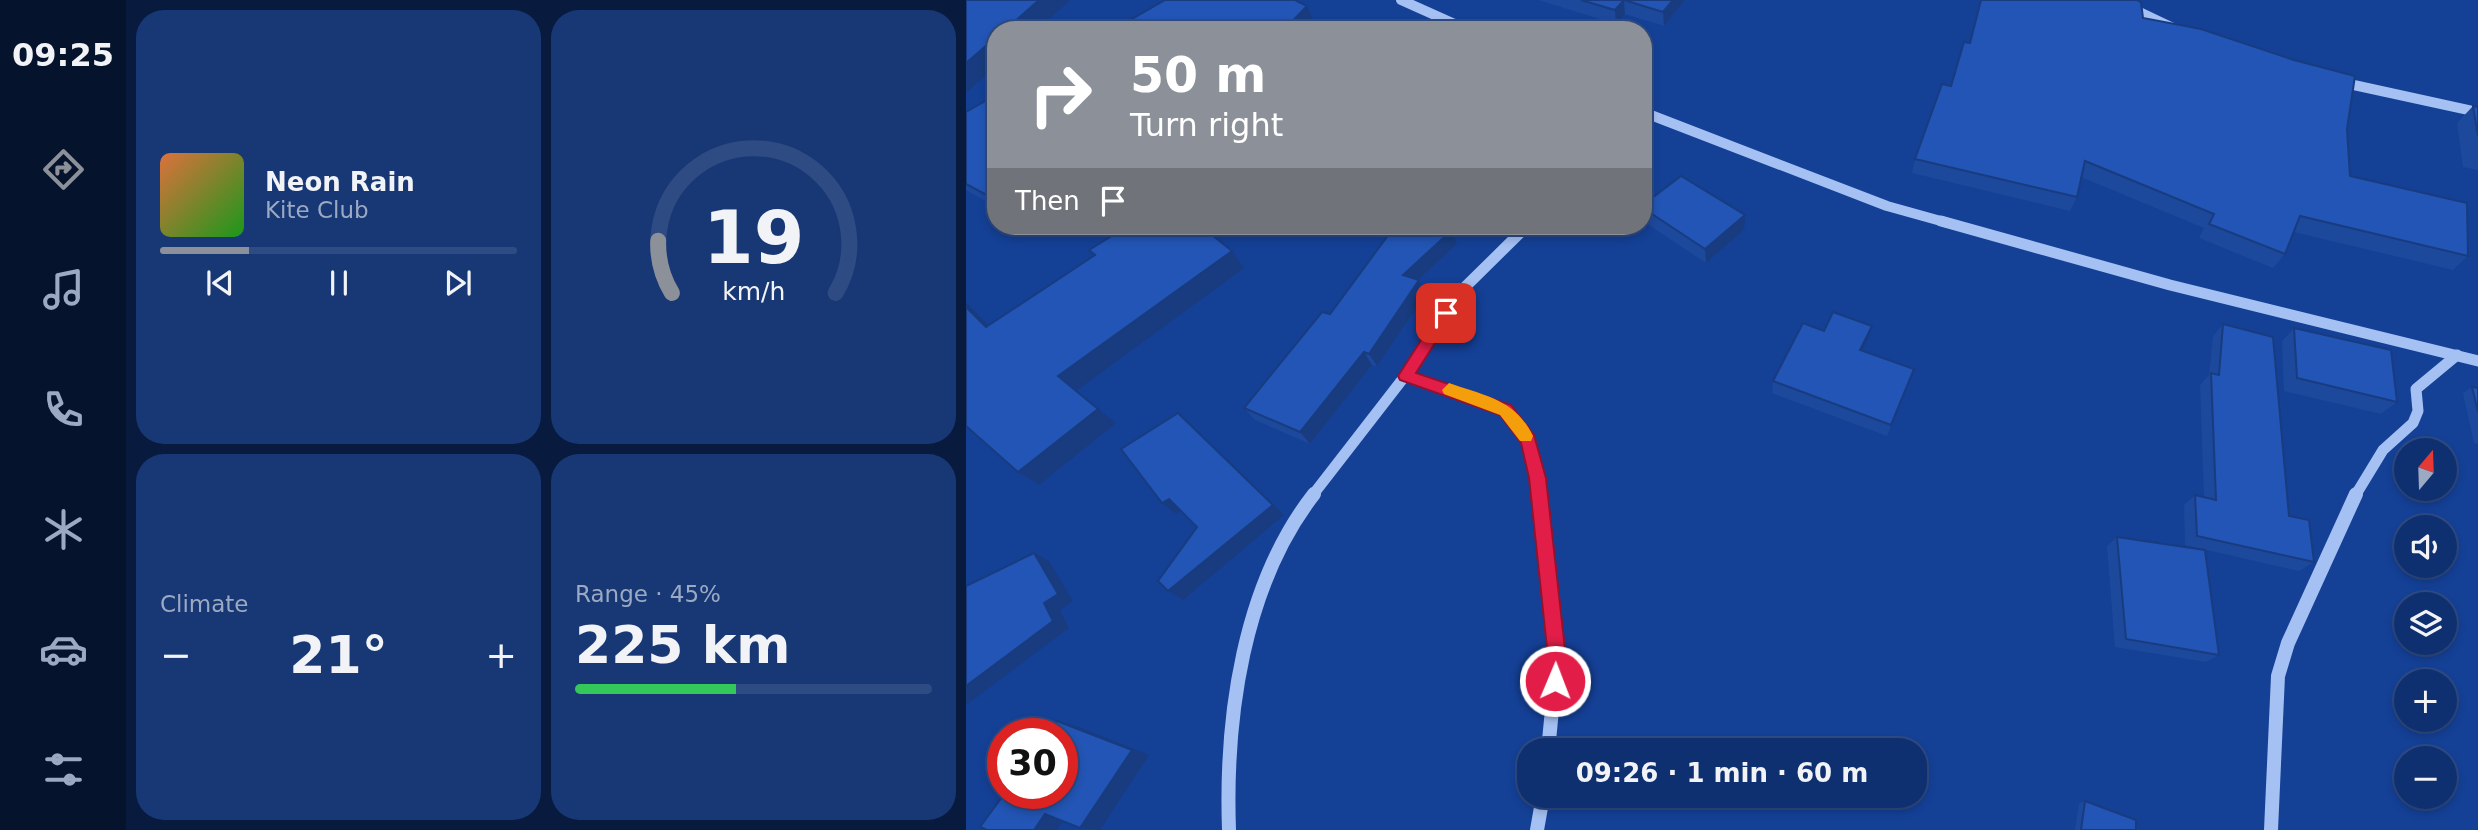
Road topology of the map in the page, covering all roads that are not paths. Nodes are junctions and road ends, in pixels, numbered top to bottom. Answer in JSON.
{"nodes":[{"id":1,"x":1401,"y":0,"type":"edge"},
{"id":2,"x":2121,"y":0,"type":"edge"},
{"id":3,"x":1448,"y":21,"type":"edge"},
{"id":4,"x":2182,"y":33,"type":"edge"},
{"id":5,"x":2333,"y":80,"type":"edge"},
{"id":6,"x":2478,"y":112,"type":"edge"},
{"id":7,"x":1652,"y":115,"type":"edge"},
{"id":8,"x":1518,"y":235,"type":"edge"},
{"id":9,"x":2457,"y":355,"type":"junction"},
{"id":10,"x":2478,"y":360,"type":"edge"},
{"id":11,"x":1405,"y":376,"type":"junction"},
{"id":12,"x":1549,"y":738,"type":"edge"},
{"id":13,"x":1541,"y":808,"type":"edge"},
{"id":14,"x":1229,"y":830,"type":"edge"},
{"id":15,"x":1537,"y":830,"type":"edge"},
{"id":16,"x":2271,"y":830,"type":"edge"}],
"edges":[{"from":1,"to":3,"type":"street"},
{"from":2,"to":4,"type":"street"},
{"from":5,"to":6,"type":"street"},
{"from":7,"to":9,"type":"street"},
{"from":8,"to":11,"type":"street"},
{"from":9,"to":10,"type":"street"},
{"from":9,"to":16,"type":"street"},
{"from":11,"to":12,"type":"street"},
{"from":11,"to":14,"type":"street"},
{"from":13,"to":15,"type":"street"}]}
